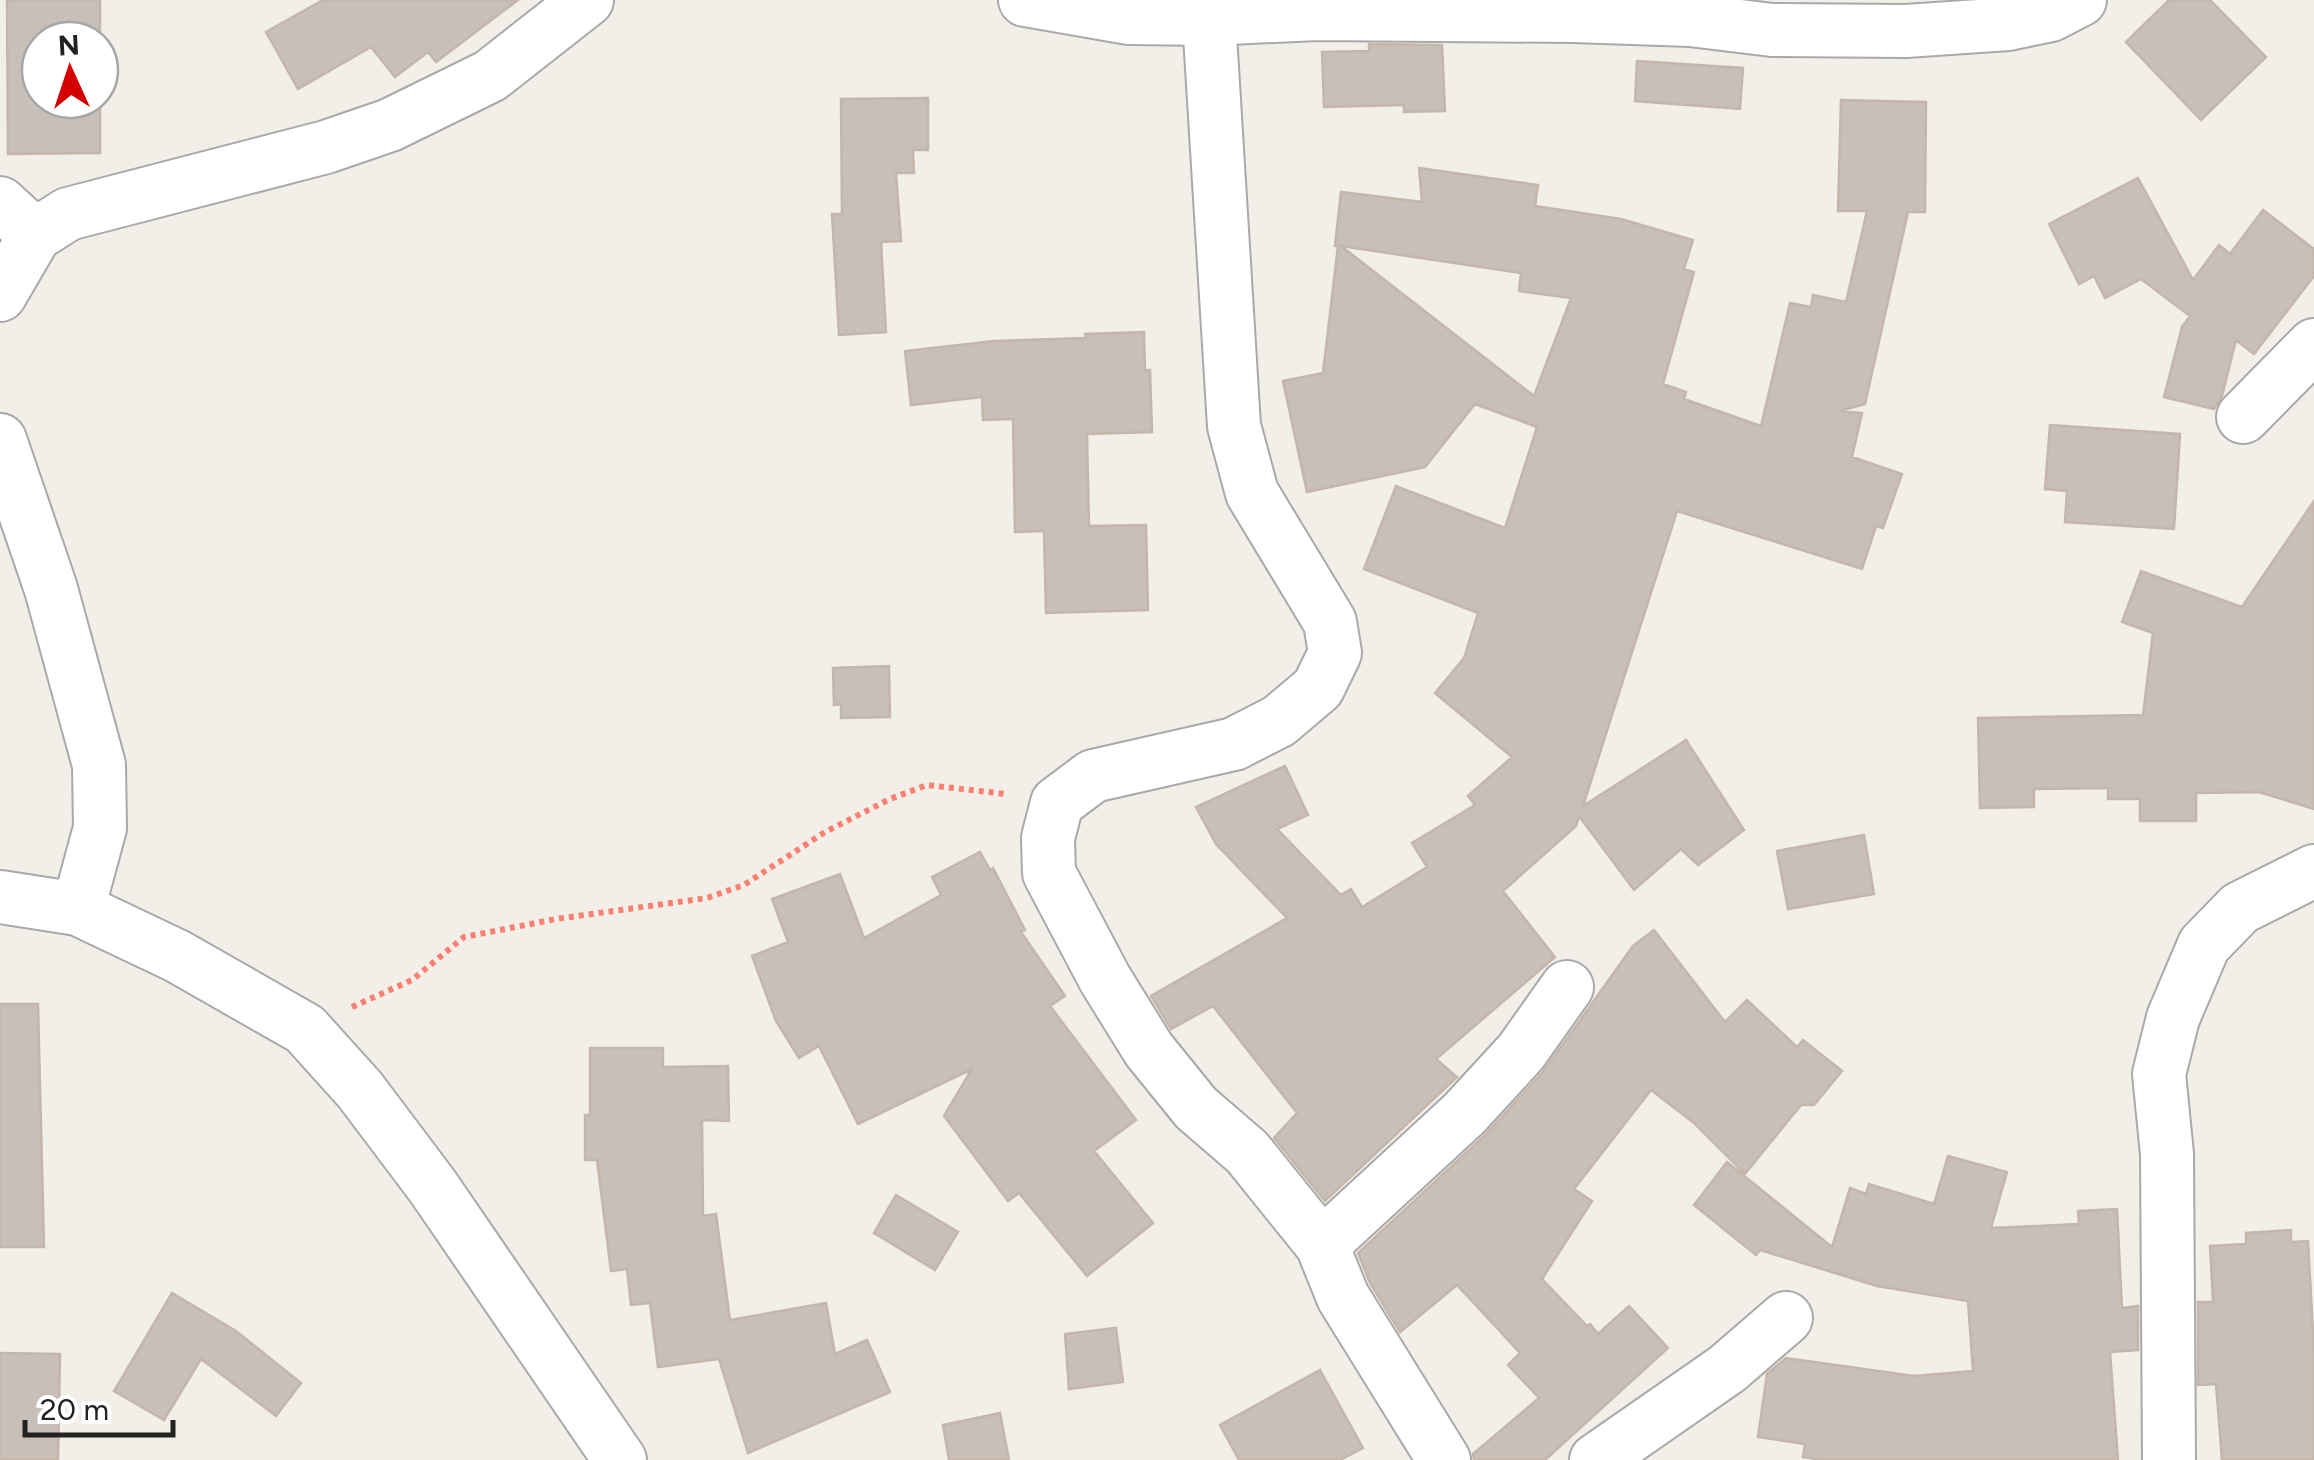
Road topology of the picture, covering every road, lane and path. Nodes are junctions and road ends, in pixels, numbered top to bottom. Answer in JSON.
{"nodes":[{"id":1,"x":587,"y":0,"type":"edge"},
{"id":2,"x":1025,"y":0,"type":"edge"},
{"id":3,"x":2080,"y":0,"type":"edge"},
{"id":4,"x":1209,"y":19,"type":"junction"},
{"id":5,"x":18,"y":219,"type":"edge"},
{"id":6,"x":0,"y":295,"type":"edge"},
{"id":7,"x":2314,"y":345,"type":"edge"},
{"id":8,"x":2243,"y":417,"type":"dead end"},
{"id":9,"x":0,"y":440,"type":"edge"},
{"id":10,"x":1057,"y":804,"type":"junction"},
{"id":11,"x":2314,"y":870,"type":"edge"},
{"id":12,"x":0,"y":897,"type":"edge"},
{"id":13,"x":78,"y":909,"type":"junction"},
{"id":14,"x":1566,"y":987,"type":"dead end"},
{"id":15,"x":305,"y":1028,"type":"junction"},
{"id":16,"x":1322,"y":1245,"type":"junction"},
{"id":17,"x":1786,"y":1318,"type":"dead end"},
{"id":18,"x":620,"y":1460,"type":"edge"},
{"id":19,"x":1444,"y":1460,"type":"edge"},
{"id":20,"x":1596,"y":1460,"type":"edge"},
{"id":21,"x":2169,"y":1460,"type":"edge"}],
"edges":[{"from":1,"to":5,"type":"street"},
{"from":2,"to":4,"type":"street"},
{"from":3,"to":4,"type":"street"},
{"from":4,"to":10,"type":"street"},
{"from":5,"to":6,"type":"street"},
{"from":7,"to":8,"type":"street"},
{"from":9,"to":13,"type":"street"},
{"from":10,"to":15,"type":"path"},
{"from":10,"to":16,"type":"street"},
{"from":11,"to":21,"type":"street"},
{"from":12,"to":13,"type":"street"},
{"from":13,"to":15,"type":"street"},
{"from":14,"to":16,"type":"street"},
{"from":15,"to":18,"type":"street"},
{"from":16,"to":19,"type":"street"},
{"from":17,"to":20,"type":"street"}]}
